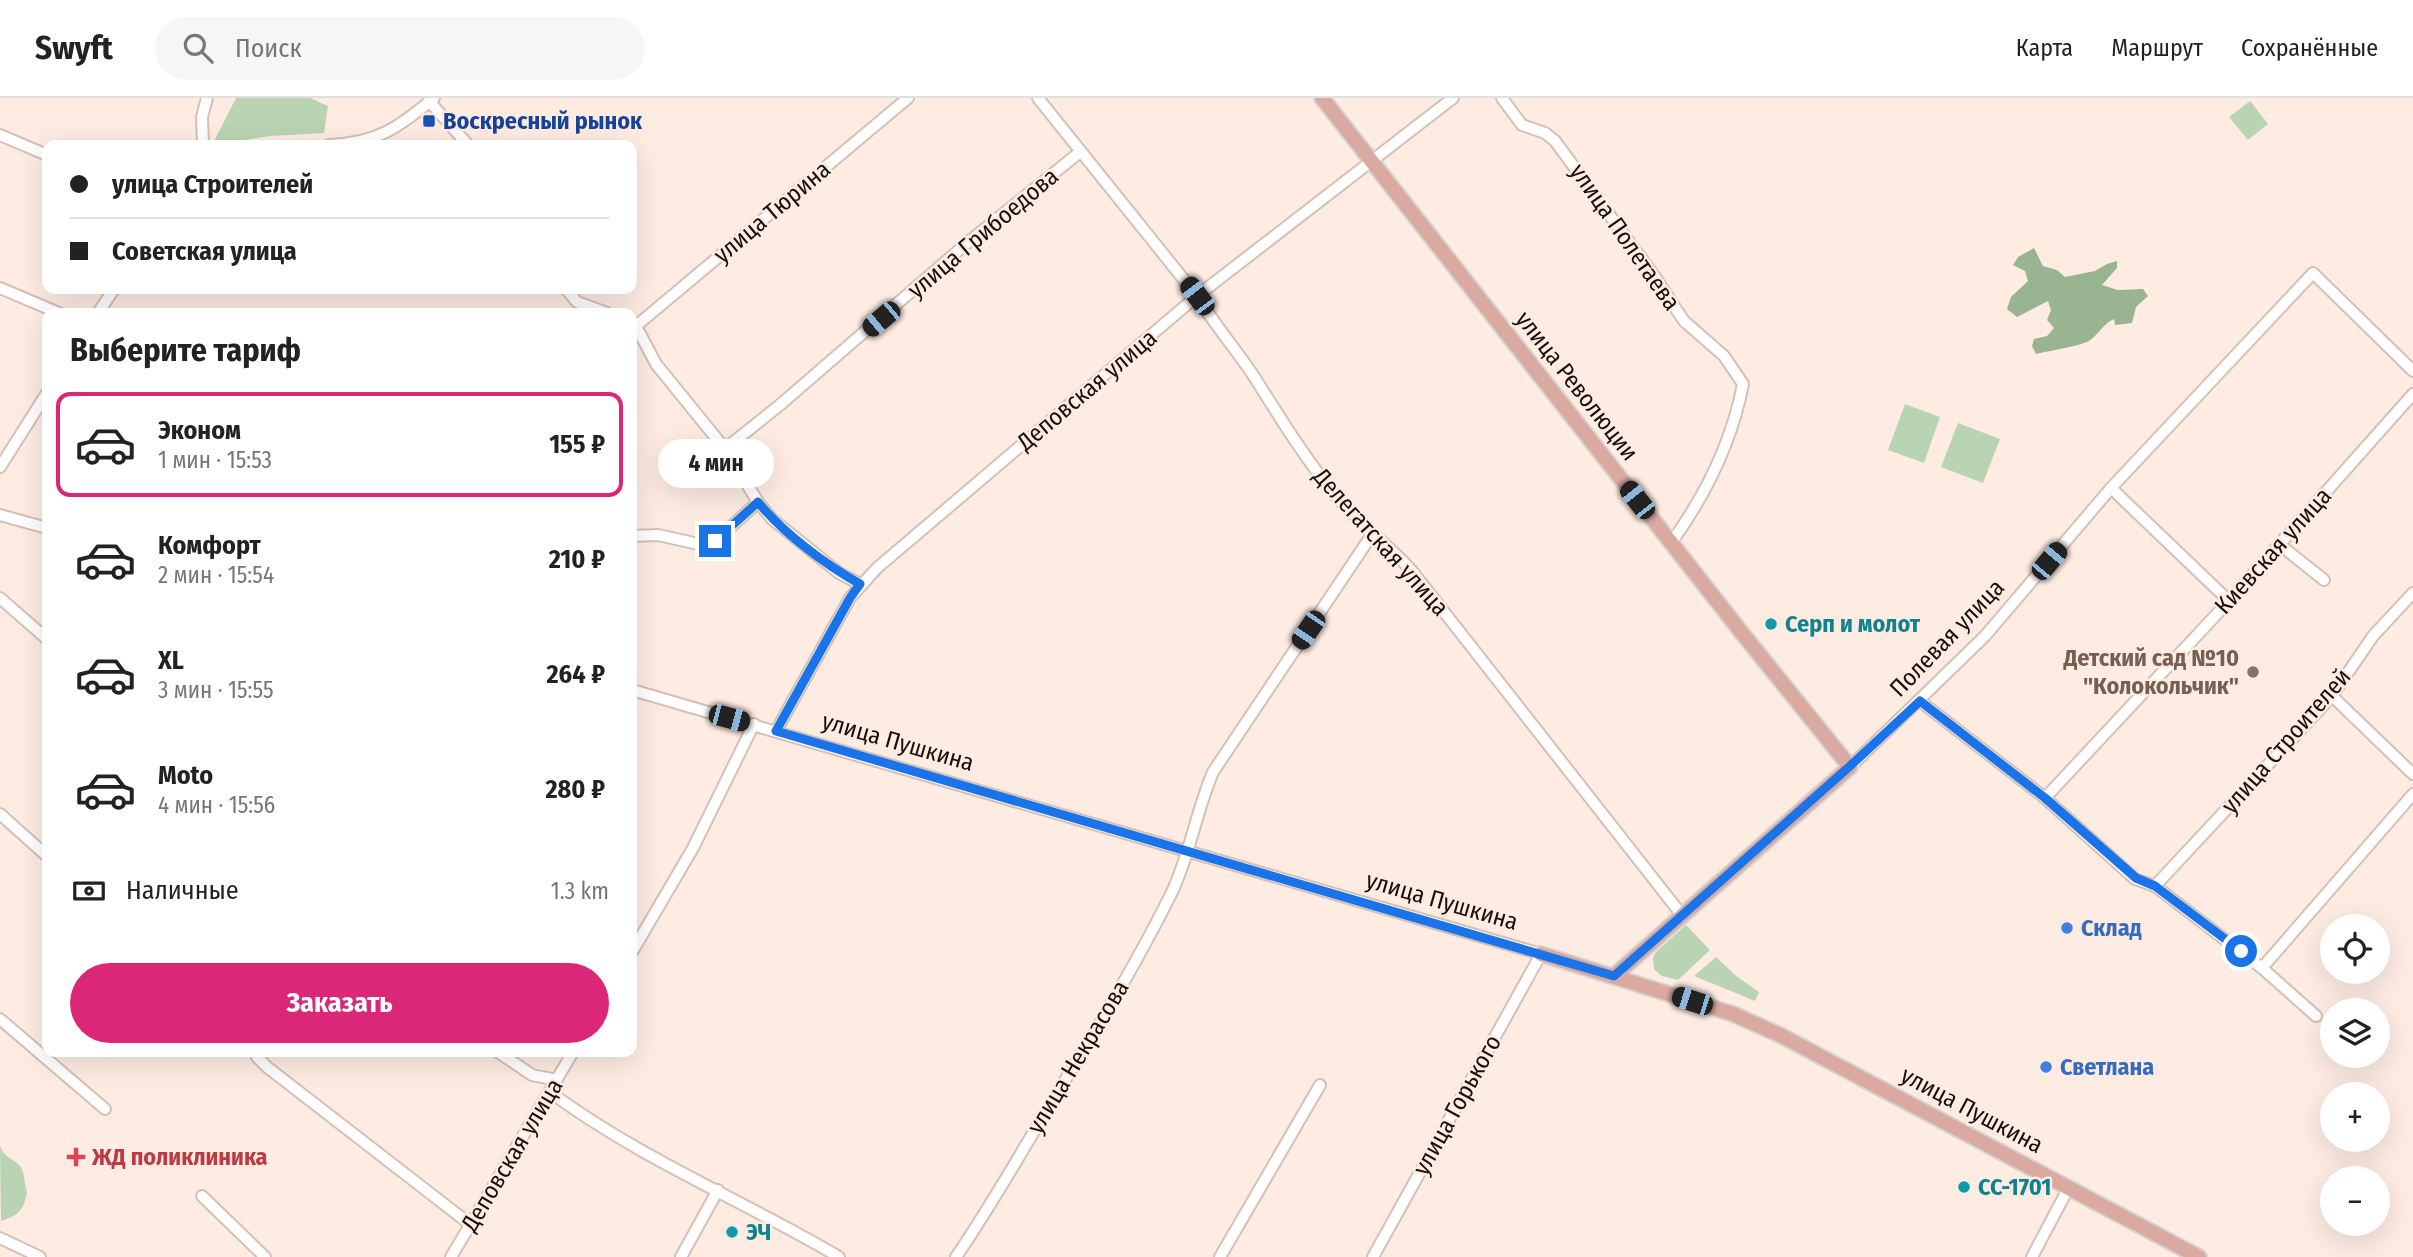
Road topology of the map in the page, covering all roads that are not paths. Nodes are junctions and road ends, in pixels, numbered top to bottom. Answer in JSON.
{"nodes":[{"id":1,"x":207,"y":98,"type":"edge"},
{"id":2,"x":908,"y":98,"type":"edge"},
{"id":3,"x":1038,"y":98,"type":"edge"},
{"id":4,"x":1322,"y":98,"type":"edge"},
{"id":5,"x":1453,"y":98,"type":"edge"},
{"id":6,"x":1502,"y":98,"type":"edge"},
{"id":7,"x":431,"y":100,"type":"edge"},
{"id":8,"x":0,"y":135,"type":"edge"},
{"id":9,"x":203,"y":140,"type":"edge"},
{"id":10,"x":371,"y":140,"type":"edge"},
{"id":11,"x":464,"y":140,"type":"edge"},
{"id":12,"x":1080,"y":152,"type":"junction"},
{"id":13,"x":42,"y":153,"type":"edge"},
{"id":14,"x":1370,"y":161,"type":"junction"},
{"id":15,"x":0,"y":288,"type":"edge"},
{"id":16,"x":570,"y":294,"type":"edge"},
{"id":17,"x":1197,"y":296,"type":"junction"},
{"id":18,"x":47,"y":308,"type":"edge"},
{"id":19,"x":593,"y":308,"type":"edge"},
{"id":20,"x":637,"y":323,"type":"edge"},
{"id":21,"x":637,"y":330,"type":"edge"},
{"id":22,"x":2413,"y":371,"type":"edge"},
{"id":23,"x":2413,"y":394,"type":"edge"},
{"id":24,"x":42,"y":401,"type":"edge"},
{"id":25,"x":725,"y":449,"type":"junction"},
{"id":26,"x":0,"y":467,"type":"edge"},
{"id":27,"x":2111,"y":488,"type":"junction"},
{"id":28,"x":758,"y":502,"type":"junction"},
{"id":29,"x":0,"y":514,"type":"edge"},
{"id":30,"x":42,"y":527,"type":"edge"},
{"id":31,"x":1373,"y":533,"type":"junction"},
{"id":32,"x":637,"y":536,"type":"edge"},
{"id":33,"x":1671,"y":542,"type":"junction"},
{"id":34,"x":2279,"y":544,"type":"junction"},
{"id":35,"x":2324,"y":580,"type":"dead end"},
{"id":36,"x":860,"y":584,"type":"junction"},
{"id":37,"x":2413,"y":593,"type":"edge"},
{"id":38,"x":0,"y":598,"type":"edge"},
{"id":39,"x":2229,"y":601,"type":"junction"},
{"id":40,"x":42,"y":635,"type":"edge"},
{"id":41,"x":637,"y":691,"type":"edge"},
{"id":42,"x":2332,"y":696,"type":"junction"},
{"id":43,"x":1920,"y":701,"type":"junction"},
{"id":44,"x":754,"y":724,"type":"junction"},
{"id":45,"x":776,"y":731,"type":"junction"},
{"id":46,"x":1850,"y":766,"type":"junction"},
{"id":47,"x":2413,"y":774,"type":"edge"},
{"id":48,"x":2413,"y":794,"type":"edge"},
{"id":49,"x":2045,"y":798,"type":"junction"},
{"id":50,"x":0,"y":814,"type":"edge"},
{"id":51,"x":1189,"y":850,"type":"junction"},
{"id":52,"x":42,"y":852,"type":"edge"},
{"id":53,"x":2155,"y":886,"type":"junction"},
{"id":54,"x":1681,"y":914,"type":"junction"},
{"id":55,"x":637,"y":943,"type":"edge"},
{"id":56,"x":1541,"y":954,"type":"junction"},
{"id":57,"x":2262,"y":968,"type":"junction"},
{"id":58,"x":1614,"y":976,"type":"junction"},
{"id":59,"x":2316,"y":1016,"type":"dead end"},
{"id":60,"x":0,"y":1019,"type":"edge"},
{"id":61,"x":42,"y":1055,"type":"edge"},
{"id":62,"x":44,"y":1057,"type":"edge"},
{"id":63,"x":257,"y":1057,"type":"dead end"},
{"id":64,"x":505,"y":1057,"type":"edge"},
{"id":65,"x":570,"y":1057,"type":"edge"},
{"id":66,"x":556,"y":1080,"type":"junction"},
{"id":67,"x":1320,"y":1085,"type":"dead end"},
{"id":68,"x":550,"y":1092,"type":"junction"},
{"id":69,"x":105,"y":1109,"type":"dead end"},
{"id":70,"x":2069,"y":1187,"type":"junction"},
{"id":71,"x":718,"y":1190,"type":"junction"},
{"id":72,"x":202,"y":1196,"type":"dead end"},
{"id":73,"x":471,"y":1225,"type":"junction"},
{"id":74,"x":0,"y":1237,"type":"edge"},
{"id":75,"x":40,"y":1257,"type":"edge"},
{"id":76,"x":265,"y":1257,"type":"edge"},
{"id":77,"x":451,"y":1257,"type":"edge"},
{"id":78,"x":681,"y":1257,"type":"edge"},
{"id":79,"x":839,"y":1257,"type":"edge"},
{"id":80,"x":956,"y":1257,"type":"edge"},
{"id":81,"x":1220,"y":1257,"type":"edge"},
{"id":82,"x":1373,"y":1257,"type":"edge"},
{"id":83,"x":2032,"y":1257,"type":"edge"},
{"id":84,"x":2199,"y":1257,"type":"edge"}],
"edges":[{"from":1,"to":9,"type":"street"},
{"from":2,"to":20,"type":"street","name":"улица Тюрина"},
{"from":3,"to":12,"type":"street","name":"Делегатская улица"},
{"from":4,"to":14,"type":"main road","name":"улица Революции"},
{"from":5,"to":14,"type":"street","name":"Деповская улица"},
{"from":6,"to":33,"type":"street","name":"улица Полетаева"},
{"from":7,"to":10,"type":"street"},
{"from":7,"to":11,"type":"street"},
{"from":8,"to":13,"type":"street"},
{"from":12,"to":17,"type":"street","name":"Делегатская улица"},
{"from":12,"to":25,"type":"street","name":"улица Грибоедова"},
{"from":14,"to":17,"type":"street","name":"Деповская улица"},
{"from":14,"to":33,"type":"main road","name":"улица Революции"},
{"from":15,"to":18,"type":"street"},
{"from":16,"to":19,"type":"street"},
{"from":17,"to":31,"type":"street","name":"Делегатская улица"},
{"from":17,"to":36,"type":"street","name":"Деповская улица"},
{"from":21,"to":25,"type":"street","name":"улица Тюрина"},
{"from":22,"to":27,"type":"street","name":"Полевая улица"},
{"from":23,"to":34,"type":"street","name":"Киевская улица"},
{"from":24,"to":26,"type":"street"},
{"from":25,"to":28,"type":"street","name":"улица Тюрина"},
{"from":27,"to":39,"type":"street"},
{"from":27,"to":43,"type":"street","name":"Полевая улица"},
{"from":28,"to":32,"type":"street"},
{"from":28,"to":36,"type":"street","name":"улица Тюрина"},
{"from":29,"to":30,"type":"street"},
{"from":31,"to":51,"type":"street","name":"улица Некрасова"},
{"from":31,"to":54,"type":"street","name":"Делегатская улица"},
{"from":33,"to":46,"type":"main road","name":"улица Революции"},
{"from":34,"to":35,"type":"street"},
{"from":34,"to":39,"type":"street","name":"Киевская улица"},
{"from":36,"to":45,"type":"street","name":"Деповская улица"},
{"from":37,"to":42,"type":"street","name":"улица Строителей"},
{"from":38,"to":40,"type":"street"},
{"from":39,"to":49,"type":"street","name":"Киевская улица"},
{"from":41,"to":44,"type":"street","name":"улица Пушкина"},
{"from":42,"to":47,"type":"street"},
{"from":42,"to":53,"type":"street","name":"улица Строителей"},
{"from":43,"to":46,"type":"street","name":"Полевая улица"},
{"from":43,"to":49,"type":"street"},
{"from":44,"to":45,"type":"street","name":"улица Пушкина"},
{"from":44,"to":55,"type":"street"},
{"from":45,"to":51,"type":"street","name":"улица Пушкина"},
{"from":46,"to":54,"type":"main road","name":"Полевая улица"},
{"from":48,"to":57,"type":"street"},
{"from":49,"to":53,"type":"street"},
{"from":50,"to":52,"type":"street"},
{"from":51,"to":56,"type":"street","name":"улица Пушкина"},
{"from":51,"to":80,"type":"street","name":"улица Некрасова"},
{"from":53,"to":57,"type":"street"},
{"from":54,"to":58,"type":"main road","name":"Полевая улица"},
{"from":56,"to":58,"type":"main road","name":"улица Пушкина"},
{"from":56,"to":82,"type":"street","name":"улица Горького"},
{"from":57,"to":59,"type":"street"},
{"from":58,"to":70,"type":"main road","name":"улица Пушкина"},
{"from":60,"to":61,"type":"street"},
{"from":62,"to":69,"type":"street"},
{"from":63,"to":73,"type":"street"},
{"from":64,"to":66,"type":"street"},
{"from":65,"to":66,"type":"street","name":"Деповская улица"},
{"from":66,"to":68,"type":"street","name":"Деповская улица"},
{"from":67,"to":81,"type":"street"},
{"from":68,"to":71,"type":"street"},
{"from":68,"to":73,"type":"street","name":"Деповская улица"},
{"from":70,"to":83,"type":"street"},
{"from":70,"to":84,"type":"main road","name":"улица Пушкина"},
{"from":71,"to":78,"type":"street"},
{"from":71,"to":79,"type":"street"},
{"from":72,"to":76,"type":"street"},
{"from":73,"to":77,"type":"street","name":"Деповская улица"},
{"from":74,"to":75,"type":"street"}]}
